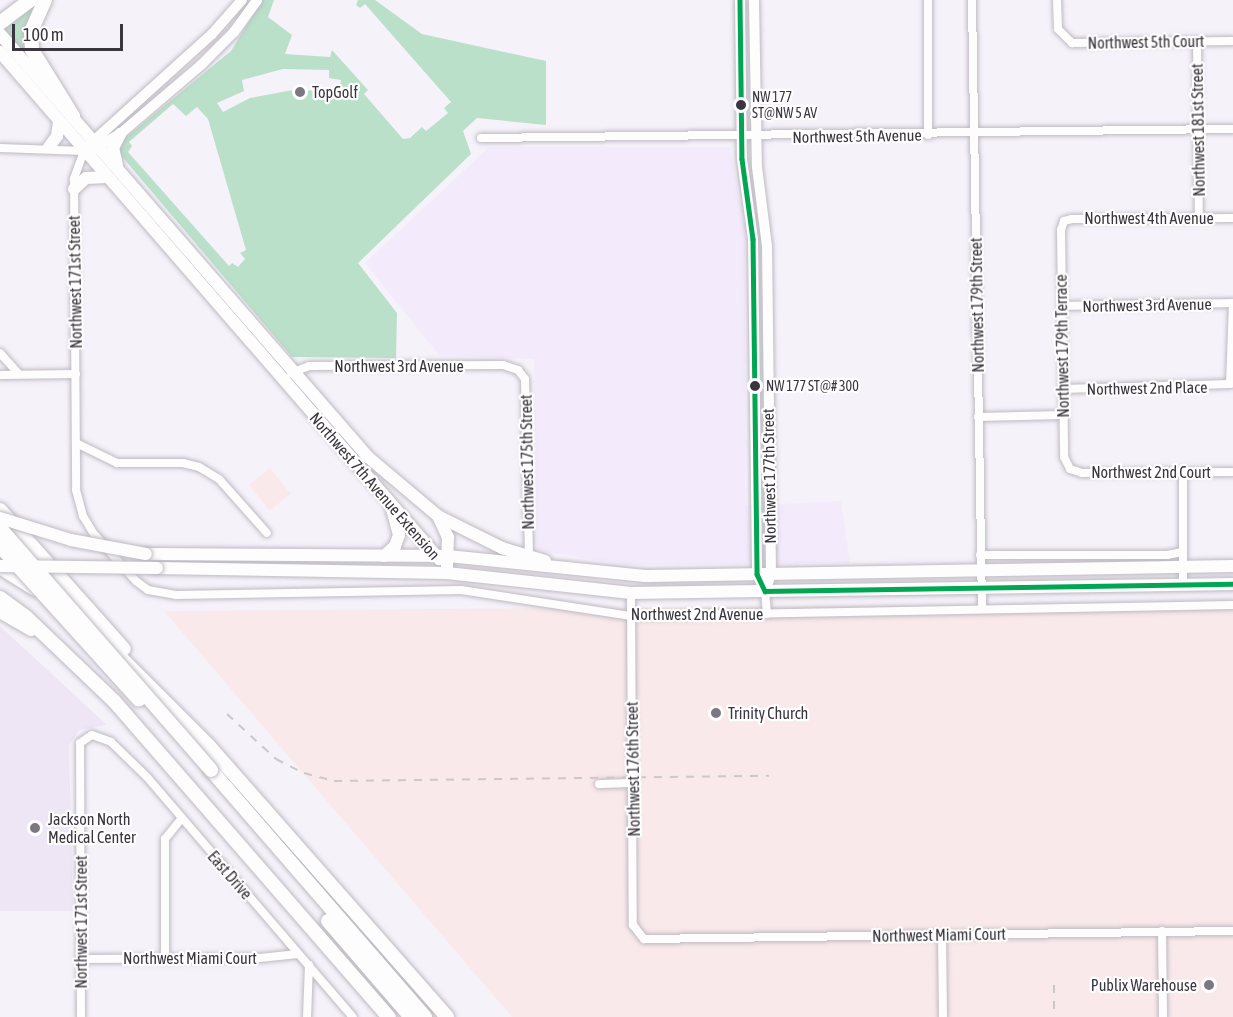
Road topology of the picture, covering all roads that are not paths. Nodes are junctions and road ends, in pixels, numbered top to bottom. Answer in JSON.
{"nodes":[{"id":1,"x":30,"y":0,"type":"edge"},
{"id":2,"x":45,"y":0,"type":"edge"},
{"id":3,"x":242,"y":0,"type":"edge"},
{"id":4,"x":257,"y":0,"type":"edge"},
{"id":5,"x":740,"y":0,"type":"edge"},
{"id":6,"x":754,"y":0,"type":"edge"},
{"id":7,"x":928,"y":0,"type":"edge"},
{"id":8,"x":972,"y":0,"type":"edge"},
{"id":9,"x":1057,"y":0,"type":"edge"},
{"id":10,"x":0,"y":23,"type":"edge"},
{"id":11,"x":0,"y":34,"type":"edge"},
{"id":12,"x":1197,"y":41,"type":"junction"},
{"id":13,"x":1233,"y":41,"type":"edge"},
{"id":14,"x":0,"y":52,"type":"edge"},
{"id":15,"x":73,"y":116,"type":"junction"},
{"id":16,"x":59,"y":122,"type":"junction"},
{"id":17,"x":1198,"y":129,"type":"junction"},
{"id":18,"x":1233,"y":129,"type":"edge"},
{"id":19,"x":974,"y":133,"type":"junction"},
{"id":20,"x":120,"y":134,"type":"junction"},
{"id":21,"x":928,"y":135,"type":"junction"},
{"id":22,"x":742,"y":137,"type":"junction"},
{"id":23,"x":756,"y":137,"type":"junction"},
{"id":24,"x":481,"y":138,"type":"dead end"},
{"id":25,"x":96,"y":144,"type":"junction"},
{"id":26,"x":49,"y":147,"type":"junction"},
{"id":27,"x":0,"y":148,"type":"edge"},
{"id":28,"x":84,"y":151,"type":"junction"},
{"id":29,"x":118,"y":169,"type":"junction"},
{"id":30,"x":106,"y":177,"type":"junction"},
{"id":31,"x":74,"y":189,"type":"junction"},
{"id":32,"x":1199,"y":218,"type":"junction"},
{"id":33,"x":1233,"y":218,"type":"edge"},
{"id":34,"x":1064,"y":221,"type":"joint"},
{"id":35,"x":1233,"y":303,"type":"edge"},
{"id":36,"x":1062,"y":306,"type":"junction"},
{"id":37,"x":0,"y":353,"type":"edge"},
{"id":38,"x":518,"y":370,"type":"joint"},
{"id":39,"x":293,"y":371,"type":"junction"},
{"id":40,"x":18,"y":373,"type":"junction"},
{"id":41,"x":76,"y":374,"type":"junction"},
{"id":42,"x":0,"y":375,"type":"edge"},
{"id":43,"x":282,"y":378,"type":"junction"},
{"id":44,"x":1063,"y":389,"type":"junction"},
{"id":45,"x":1063,"y":415,"type":"junction"},
{"id":46,"x":978,"y":417,"type":"junction"},
{"id":47,"x":76,"y":443,"type":"junction"},
{"id":48,"x":1070,"y":469,"type":"joint"},
{"id":49,"x":1233,"y":472,"type":"edge"},
{"id":50,"x":1183,"y":473,"type":"junction"},
{"id":51,"x":390,"y":504,"type":"junction"},
{"id":52,"x":0,"y":510,"type":"edge"},
{"id":53,"x":438,"y":516,"type":"junction"},
{"id":54,"x":0,"y":518,"type":"edge"},
{"id":55,"x":0,"y":528,"type":"edge"},
{"id":56,"x":267,"y":533,"type":"dead end"},
{"id":57,"x":0,"y":546,"type":"edge"},
{"id":58,"x":1183,"y":552,"type":"junction"},
{"id":59,"x":980,"y":555,"type":"junction"},
{"id":60,"x":384,"y":556,"type":"junction"},
{"id":61,"x":442,"y":556,"type":"junction"},
{"id":62,"x":529,"y":556,"type":"junction"},
{"id":63,"x":0,"y":566,"type":"edge"},
{"id":64,"x":1233,"y":566,"type":"edge"},
{"id":65,"x":1183,"y":567,"type":"junction"},
{"id":66,"x":572,"y":570,"type":"junction"},
{"id":67,"x":980,"y":570,"type":"junction"},
{"id":68,"x":447,"y":573,"type":"junction"},
{"id":69,"x":757,"y":574,"type":"junction"},
{"id":70,"x":771,"y":574,"type":"junction"},
{"id":71,"x":1183,"y":584,"type":"junction"},
{"id":72,"x":1233,"y":584,"type":"edge"},
{"id":73,"x":982,"y":587,"type":"junction"},
{"id":74,"x":765,"y":591,"type":"junction"},
{"id":75,"x":631,"y":593,"type":"junction"},
{"id":76,"x":163,"y":594,"type":"joint"},
{"id":77,"x":0,"y":598,"type":"edge"},
{"id":78,"x":1233,"y":605,"type":"edge"},
{"id":79,"x":982,"y":609,"type":"junction"},
{"id":80,"x":0,"y":611,"type":"edge"},
{"id":81,"x":766,"y":614,"type":"junction"},
{"id":82,"x":630,"y":616,"type":"junction"},
{"id":83,"x":46,"y":636,"type":"junction"},
{"id":84,"x":129,"y":662,"type":"junction"},
{"id":85,"x":102,"y":736,"type":"joint"},
{"id":86,"x":207,"y":773,"type":"junction"},
{"id":87,"x":633,"y":783,"type":"junction"},
{"id":88,"x":599,"y":784,"type":"dead end"},
{"id":89,"x":181,"y":819,"type":"junction"},
{"id":90,"x":1162,"y":931,"type":"junction"},
{"id":91,"x":1233,"y":931,"type":"edge"},
{"id":92,"x":942,"y":935,"type":"junction"},
{"id":93,"x":644,"y":939,"type":"joint"},
{"id":94,"x":298,"y":954,"type":"junction"},
{"id":95,"x":81,"y":958,"type":"junction"},
{"id":96,"x":165,"y":958,"type":"junction"},
{"id":97,"x":309,"y":965,"type":"junction"},
{"id":98,"x":81,"y":1017,"type":"edge"},
{"id":99,"x":307,"y":1017,"type":"edge"},
{"id":100,"x":353,"y":1017,"type":"edge"},
{"id":101,"x":389,"y":1017,"type":"edge"},
{"id":102,"x":411,"y":1017,"type":"edge"},
{"id":103,"x":425,"y":1017,"type":"edge"},
{"id":104,"x":447,"y":1017,"type":"edge"},
{"id":105,"x":943,"y":1017,"type":"edge"},
{"id":106,"x":1163,"y":1017,"type":"edge"}],
"edges":[{"from":1,"to":10,"type":"highway"},
{"from":2,"to":15,"type":"highway"},
{"from":3,"to":25,"type":"street"},
{"from":4,"to":20,"type":"street"},
{"from":5,"to":22,"type":"street","name":"Northwest 177th Street"},
{"from":6,"to":23,"type":"street","name":"Northwest 177th Street"},
{"from":7,"to":21,"type":"street"},
{"from":8,"to":19,"type":"street","name":"Northwest 179th Street"},
{"from":9,"to":12,"type":"street","name":"Northwest 5th Court"},
{"from":11,"to":15,"type":"main road","name":"Northwest 7th Avenue Extension"},
{"from":12,"to":13,"type":"street","name":"Northwest 5th Court"},
{"from":12,"to":17,"type":"street","name":"Northwest 181st Street"},
{"from":14,"to":16,"type":"main road","name":"Northwest 7th Avenue Extension"},
{"from":15,"to":25,"type":"main road","name":"Northwest 7th Avenue Extension"},
{"from":16,"to":26,"type":"main road"},
{"from":16,"to":28,"type":"main road","name":"Northwest 7th Avenue Extension"},
{"from":17,"to":18,"type":"street","name":"Northwest 5th Avenue"},
{"from":17,"to":19,"type":"street","name":"Northwest 5th Avenue"},
{"from":17,"to":32,"type":"street","name":"Northwest 181st Street"},
{"from":19,"to":21,"type":"street","name":"Northwest 5th Avenue"},
{"from":19,"to":46,"type":"street","name":"Northwest 179th Street"},
{"from":20,"to":25,"type":"street"},
{"from":20,"to":29,"type":"main road"},
{"from":21,"to":23,"type":"street","name":"Northwest 5th Avenue"},
{"from":22,"to":23,"type":"street","name":"Northwest 5th Avenue"},
{"from":22,"to":24,"type":"street","name":"Northwest 5th Avenue"},
{"from":22,"to":69,"type":"street","name":"Northwest 177th Street"},
{"from":23,"to":70,"type":"street","name":"Northwest 177th Street"},
{"from":25,"to":28,"type":"street"},
{"from":25,"to":29,"type":"main road","name":"Northwest 7th Avenue Extension"},
{"from":26,"to":27,"type":"street"},
{"from":26,"to":28,"type":"street"},
{"from":28,"to":30,"type":"main road","name":"Northwest 7th Avenue Extension"},
{"from":28,"to":31,"type":"street","name":"Northwest 171st Street"},
{"from":29,"to":39,"type":"main road","name":"Northwest 7th Avenue Extension"},
{"from":30,"to":31,"type":"main road"},
{"from":30,"to":43,"type":"main road","name":"Northwest 7th Avenue Extension"},
{"from":31,"to":41,"type":"street","name":"Northwest 171st Street"},
{"from":32,"to":33,"type":"street","name":"Northwest 4th Avenue"},
{"from":32,"to":34,"type":"street","name":"Northwest 4th Avenue"},
{"from":34,"to":36,"type":"street","name":"Northwest 179th Terrace"},
{"from":35,"to":36,"type":"street","name":"Northwest 3rd Avenue"},
{"from":35,"to":44,"type":"street","name":"Northwest 2nd Place"},
{"from":36,"to":44,"type":"street","name":"Northwest 179th Terrace"},
{"from":37,"to":40,"type":"street"},
{"from":38,"to":39,"type":"street","name":"Northwest 3rd Avenue"},
{"from":38,"to":62,"type":"street","name":"Northwest 175th Street"},
{"from":39,"to":43,"type":"street","name":"Northwest 3rd Avenue"},
{"from":39,"to":53,"type":"main road","name":"Northwest 7th Avenue Extension"},
{"from":40,"to":41,"type":"street"},
{"from":40,"to":42,"type":"street"},
{"from":41,"to":47,"type":"street","name":"Northwest 171st Street"},
{"from":43,"to":51,"type":"main road","name":"Northwest 7th Avenue Extension"},
{"from":44,"to":45,"type":"street","name":"Northwest 179th Terrace"},
{"from":45,"to":46,"type":"street"},
{"from":45,"to":48,"type":"street","name":"Northwest 179th Terrace"},
{"from":46,"to":59,"type":"street","name":"Northwest 179th Street"},
{"from":47,"to":56,"type":"street"},
{"from":47,"to":76,"type":"street","name":"Northwest 171st Street"},
{"from":48,"to":50,"type":"street","name":"Northwest 2nd Court"},
{"from":49,"to":50,"type":"street","name":"Northwest 2nd Court"},
{"from":50,"to":58,"type":"street"},
{"from":51,"to":60,"type":"main road"},
{"from":51,"to":61,"type":"main road","name":"Northwest 7th Avenue Extension"},
{"from":52,"to":84,"type":"highway"},
{"from":53,"to":61,"type":"main road","name":"Northwest 7th Avenue Extension"},
{"from":53,"to":62,"type":"main road"},
{"from":54,"to":60,"type":"main road","bridge":true},
{"from":55,"to":86,"type":"highway","bridge":true},
{"from":57,"to":86,"type":"highway","bridge":true},
{"from":58,"to":59,"type":"street"},
{"from":58,"to":65,"type":"street"},
{"from":59,"to":67,"type":"street","name":"Northwest 179th Street"},
{"from":60,"to":61,"type":"main road"},
{"from":61,"to":66,"type":"main road"},
{"from":61,"to":68,"type":"main road","name":"Northwest 7th Avenue Extension"},
{"from":62,"to":66,"type":"main road"},
{"from":63,"to":68,"type":"main road","name":"Northwest 2nd Avenue","bridge":true},
{"from":63,"to":84,"type":"highway"},
{"from":64,"to":65,"type":"main road"},
{"from":65,"to":67,"type":"main road"},
{"from":65,"to":71,"type":"street"},
{"from":66,"to":69,"type":"main road"},
{"from":67,"to":70,"type":"main road"},
{"from":67,"to":73,"type":"street","name":"Northwest 179th Street"},
{"from":68,"to":75,"type":"main road","name":"Northwest 2nd Avenue"},
{"from":69,"to":70,"type":"main road"},
{"from":69,"to":74,"type":"street","name":"Northwest 177th Street"},
{"from":70,"to":74,"type":"street","name":"Northwest 177th Street"},
{"from":71,"to":72,"type":"main road","name":"Northwest 2nd Avenue"},
{"from":71,"to":73,"type":"main road","name":"Northwest 2nd Avenue"},
{"from":73,"to":74,"type":"main road","name":"Northwest 2nd Avenue"},
{"from":73,"to":79,"type":"street","name":"Northwest 179th Street"},
{"from":74,"to":75,"type":"main road","name":"Northwest 2nd Avenue"},
{"from":74,"to":81,"type":"street","name":"Northwest 177th Street"},
{"from":75,"to":82,"type":"street","name":"Northwest 176th Street"},
{"from":76,"to":82,"type":"street","name":"Northwest 2nd Avenue"},
{"from":77,"to":83,"type":"highway"},
{"from":78,"to":79,"type":"street","name":"Northwest 2nd Avenue"},
{"from":79,"to":81,"type":"street","name":"Northwest 2nd Avenue"},
{"from":80,"to":83,"type":"highway"},
{"from":81,"to":82,"type":"street","name":"Northwest 2nd Avenue"},
{"from":82,"to":87,"type":"street","name":"Northwest 176th Street"},
{"from":83,"to":101,"type":"highway"},
{"from":84,"to":104,"type":"highway"},
{"from":85,"to":89,"type":"street","name":"East Drive"},
{"from":85,"to":95,"type":"street","name":"Northwest 171st Street"},
{"from":86,"to":102,"type":"highway"},
{"from":86,"to":103,"type":"highway"},
{"from":87,"to":88,"type":"street"},
{"from":87,"to":93,"type":"street","name":"Northwest 176th Street"},
{"from":89,"to":94,"type":"street","name":"East Drive"},
{"from":89,"to":96,"type":"street"},
{"from":90,"to":91,"type":"street","name":"Northwest Miami Court"},
{"from":90,"to":92,"type":"street","name":"Northwest Miami Court"},
{"from":90,"to":106,"type":"street"},
{"from":92,"to":93,"type":"street","name":"Northwest Miami Court"},
{"from":92,"to":105,"type":"street"},
{"from":94,"to":96,"type":"street","name":"Northwest Miami Court"},
{"from":94,"to":97,"type":"street","name":"East Drive"},
{"from":95,"to":96,"type":"street","name":"Northwest Miami Court"},
{"from":95,"to":98,"type":"street","name":"Northwest 171st Street"},
{"from":97,"to":99,"type":"street"},
{"from":97,"to":100,"type":"street","name":"East Drive"}]}
